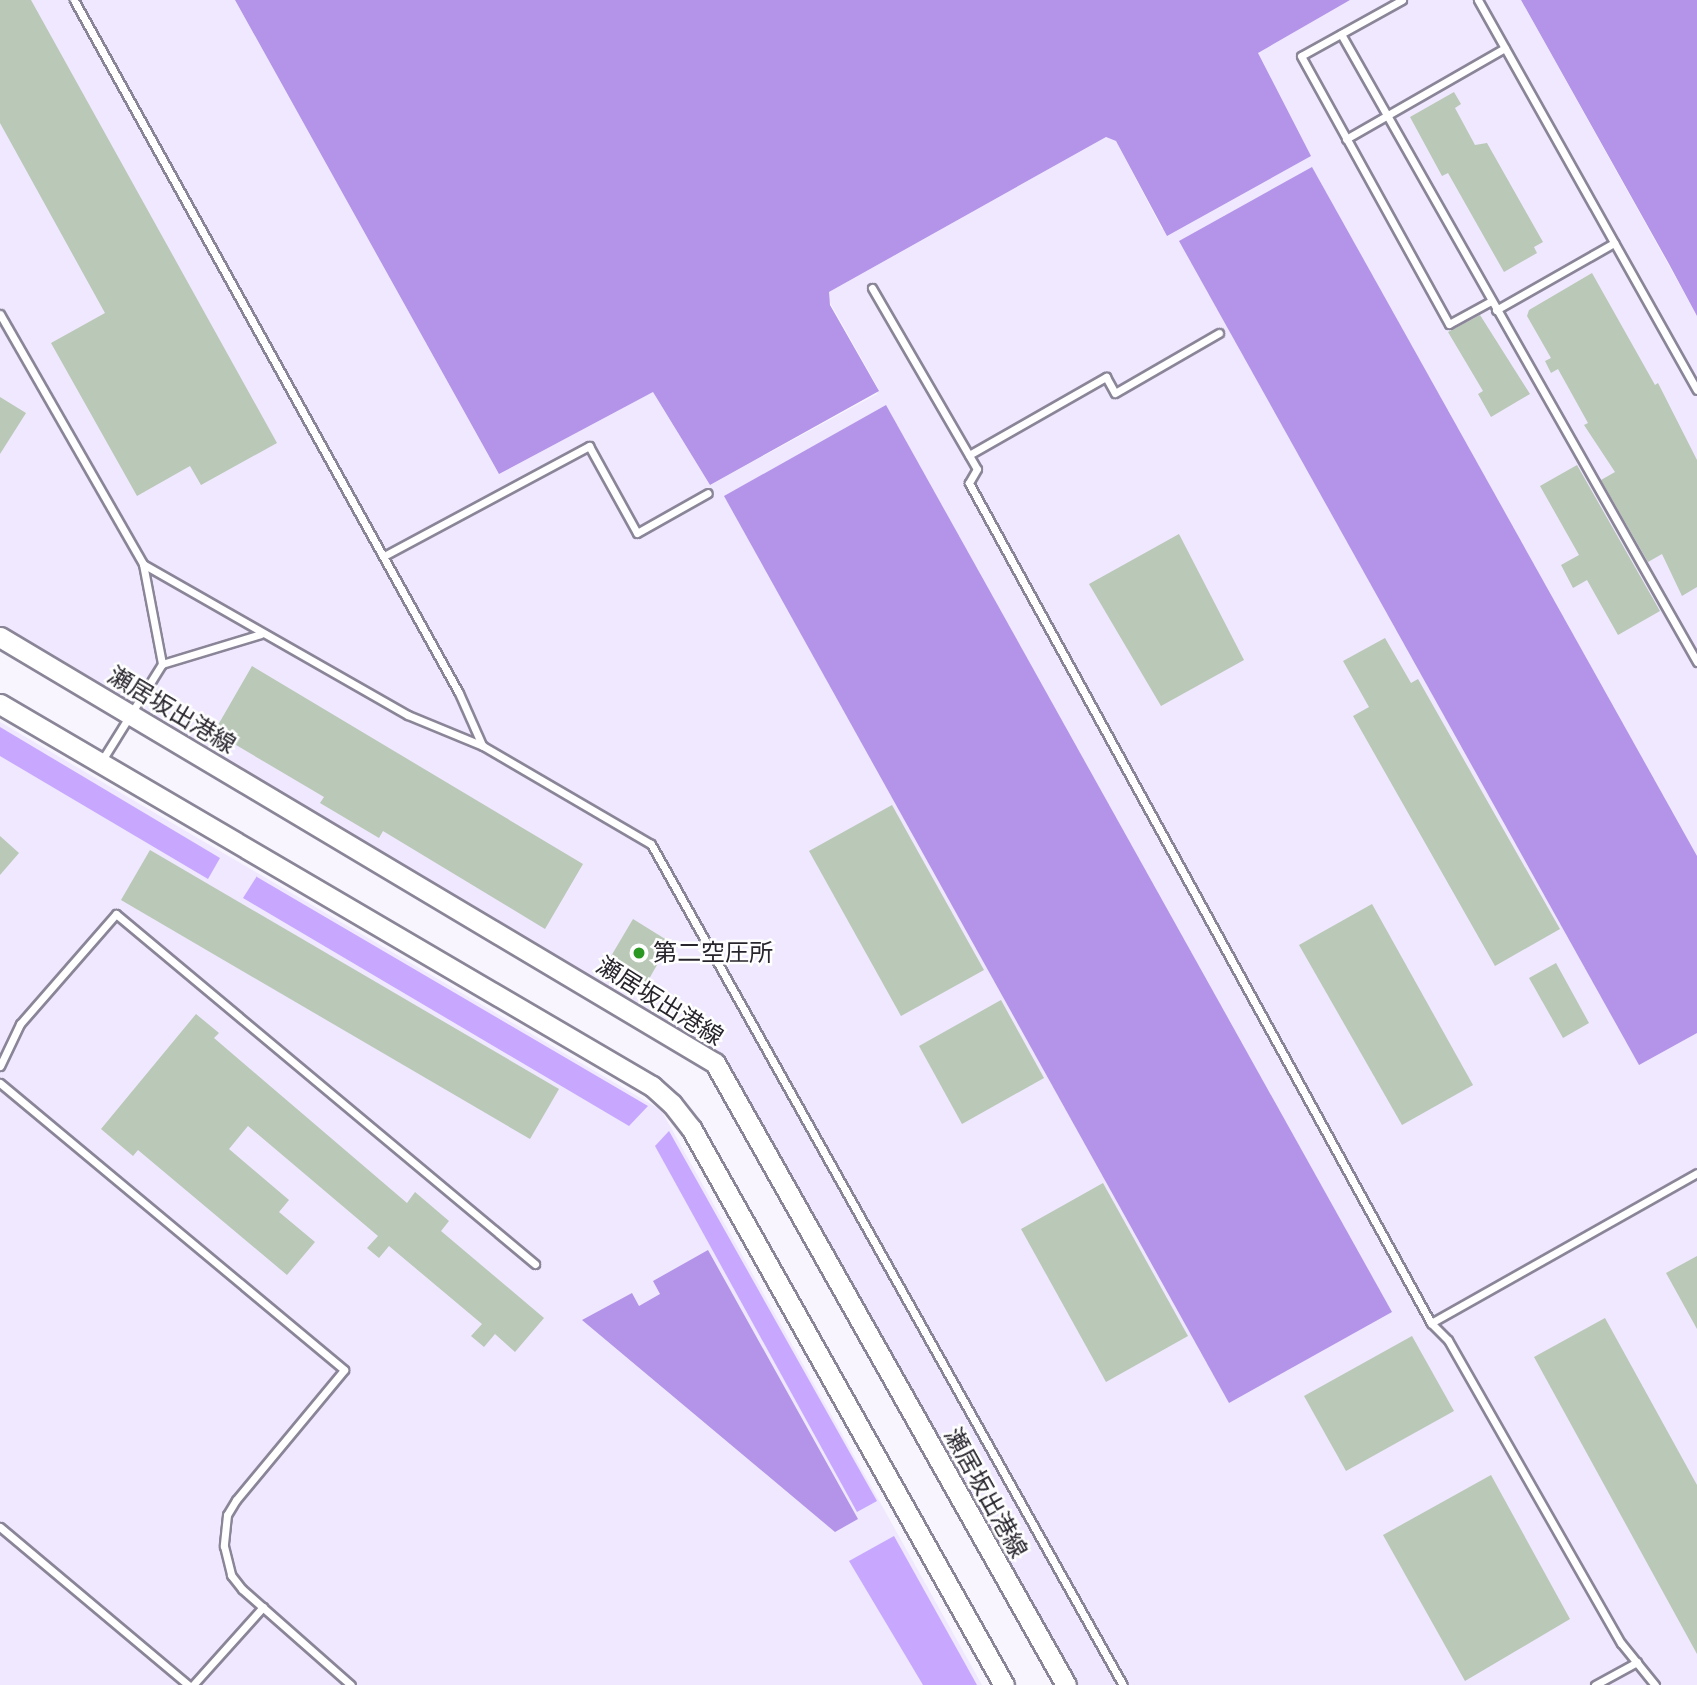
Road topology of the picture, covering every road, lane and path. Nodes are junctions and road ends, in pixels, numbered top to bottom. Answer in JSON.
{"nodes":[{"id":1,"x":74,"y":0,"type":"edge"},
{"id":2,"x":1402,"y":0,"type":"edge"},
{"id":3,"x":1478,"y":0,"type":"edge"},
{"id":4,"x":1341,"y":34,"type":"junction"},
{"id":5,"x":1505,"y":48,"type":"junction"},
{"id":6,"x":1386,"y":116,"type":"junction"},
{"id":7,"x":1346,"y":139,"type":"junction"},
{"id":8,"x":1614,"y":243,"type":"junction"},
{"id":9,"x":872,"y":288,"type":"dead end"},
{"id":10,"x":1491,"y":301,"type":"junction"},
{"id":11,"x":1496,"y":310,"type":"junction"},
{"id":12,"x":0,"y":314,"type":"edge"},
{"id":13,"x":1219,"y":333,"type":"dead end"},
{"id":14,"x":1697,"y":390,"type":"edge"},
{"id":15,"x":969,"y":456,"type":"junction"},
{"id":16,"x":708,"y":493,"type":"dead end"},
{"id":17,"x":384,"y":556,"type":"junction"},
{"id":18,"x":143,"y":564,"type":"junction"},
{"id":19,"x":261,"y":634,"type":"junction"},
{"id":20,"x":0,"y":637,"type":"edge"},
{"id":21,"x":1697,"y":662,"type":"edge"},
{"id":22,"x":162,"y":664,"type":"junction"},
{"id":23,"x":0,"y":704,"type":"edge"},
{"id":24,"x":131,"y":713,"type":"junction"},
{"id":25,"x":483,"y":746,"type":"junction"},
{"id":26,"x":100,"y":762,"type":"junction"},
{"id":27,"x":0,"y":1066,"type":"edge"},
{"id":28,"x":0,"y":1083,"type":"edge"},
{"id":29,"x":1697,"y":1172,"type":"edge"},
{"id":30,"x":535,"y":1264,"type":"dead end"},
{"id":31,"x":1432,"y":1323,"type":"junction"},
{"id":32,"x":0,"y":1527,"type":"edge"},
{"id":33,"x":263,"y":1607,"type":"junction"},
{"id":34,"x":1637,"y":1662,"type":"junction"},
{"id":35,"x":191,"y":1685,"type":"edge"},
{"id":36,"x":351,"y":1685,"type":"edge"},
{"id":37,"x":1004,"y":1685,"type":"edge"},
{"id":38,"x":1066,"y":1685,"type":"edge"},
{"id":39,"x":1123,"y":1685,"type":"edge"},
{"id":40,"x":1595,"y":1685,"type":"edge"},
{"id":41,"x":1655,"y":1685,"type":"edge"}],
"edges":[{"from":1,"to":17,"type":"lane"},
{"from":2,"to":4,"type":"lane"},
{"from":3,"to":5,"type":"lane"},
{"from":4,"to":6,"type":"lane"},
{"from":4,"to":7,"type":"lane"},
{"from":5,"to":6,"type":"lane"},
{"from":5,"to":8,"type":"lane"},
{"from":6,"to":7,"type":"lane"},
{"from":6,"to":10,"type":"lane"},
{"from":7,"to":10,"type":"lane"},
{"from":8,"to":11,"type":"lane"},
{"from":8,"to":14,"type":"lane"},
{"from":9,"to":15,"type":"lane"},
{"from":10,"to":11,"type":"lane"},
{"from":11,"to":21,"type":"lane"},
{"from":12,"to":18,"type":"lane"},
{"from":13,"to":15,"type":"lane"},
{"from":15,"to":31,"type":"lane"},
{"from":16,"to":17,"type":"lane"},
{"from":17,"to":25,"type":"lane"},
{"from":18,"to":19,"type":"lane"},
{"from":18,"to":22,"type":"lane"},
{"from":19,"to":22,"type":"lane"},
{"from":19,"to":25,"type":"lane"},
{"from":20,"to":24,"type":"main road","name":"瀬居坂出港線"},
{"from":22,"to":24,"type":"lane"},
{"from":23,"to":26,"type":"main road"},
{"from":24,"to":26,"type":"lane"},
{"from":24,"to":38,"type":"main road","name":"瀬居坂出港線"},
{"from":25,"to":39,"type":"lane"},
{"from":26,"to":37,"type":"main road"},
{"from":27,"to":30,"type":"lane"},
{"from":28,"to":33,"type":"lane"},
{"from":29,"to":31,"type":"lane"},
{"from":31,"to":34,"type":"lane"},
{"from":32,"to":35,"type":"lane"},
{"from":33,"to":35,"type":"lane"},
{"from":33,"to":36,"type":"lane"},
{"from":34,"to":40,"type":"lane"},
{"from":34,"to":41,"type":"lane"}]}
